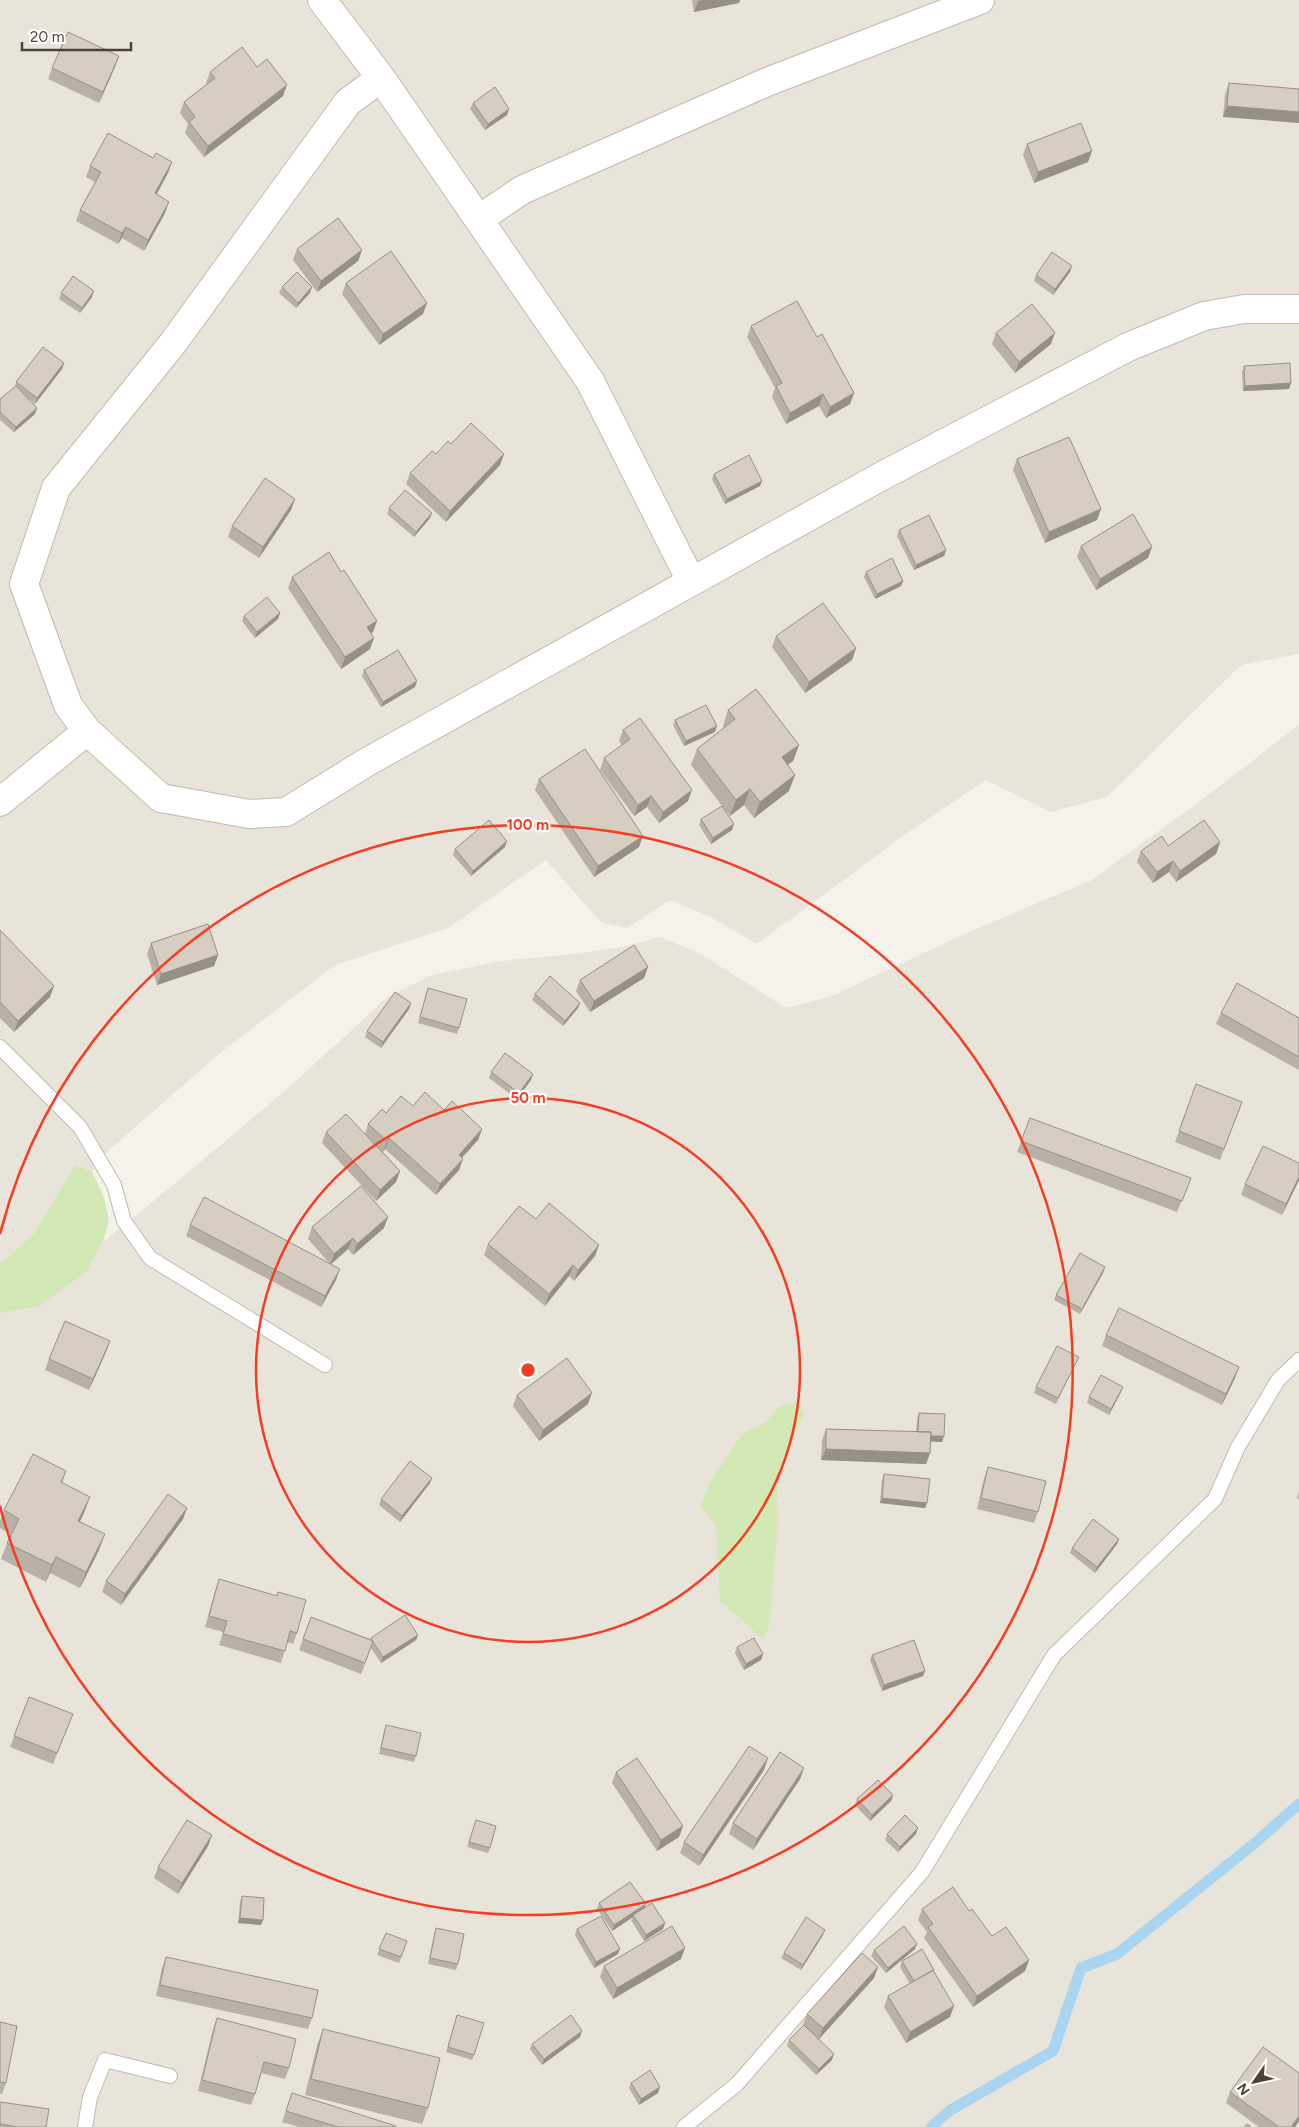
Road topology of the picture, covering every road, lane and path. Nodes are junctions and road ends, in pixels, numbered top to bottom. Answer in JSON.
{"nodes":[{"id":1,"x":322,"y":0,"type":"edge"},
{"id":2,"x":980,"y":0,"type":"edge"},
{"id":3,"x":381,"y":78,"type":"junction"},
{"id":4,"x":479,"y":219,"type":"junction"},
{"id":5,"x":1299,"y":309,"type":"edge"},
{"id":6,"x":691,"y":581,"type":"junction"},
{"id":7,"x":87,"y":731,"type":"junction"},
{"id":8,"x":0,"y":802,"type":"edge"},
{"id":9,"x":0,"y":1047,"type":"edge"},
{"id":10,"x":1299,"y":1360,"type":"edge"},
{"id":11,"x":325,"y":1365,"type":"dead end"},
{"id":12,"x":170,"y":2076,"type":"dead end"},
{"id":13,"x":85,"y":2127,"type":"edge"},
{"id":14,"x":684,"y":2127,"type":"edge"}],
"edges":[{"from":1,"to":3,"type":"street"},
{"from":2,"to":4,"type":"street"},
{"from":3,"to":4,"type":"street"},
{"from":3,"to":7,"type":"street"},
{"from":4,"to":6,"type":"street"},
{"from":5,"to":6,"type":"street"},
{"from":6,"to":7,"type":"street"},
{"from":7,"to":8,"type":"street"},
{"from":9,"to":11,"type":"lane"},
{"from":10,"to":14,"type":"lane"},
{"from":12,"to":13,"type":"lane"}]}
